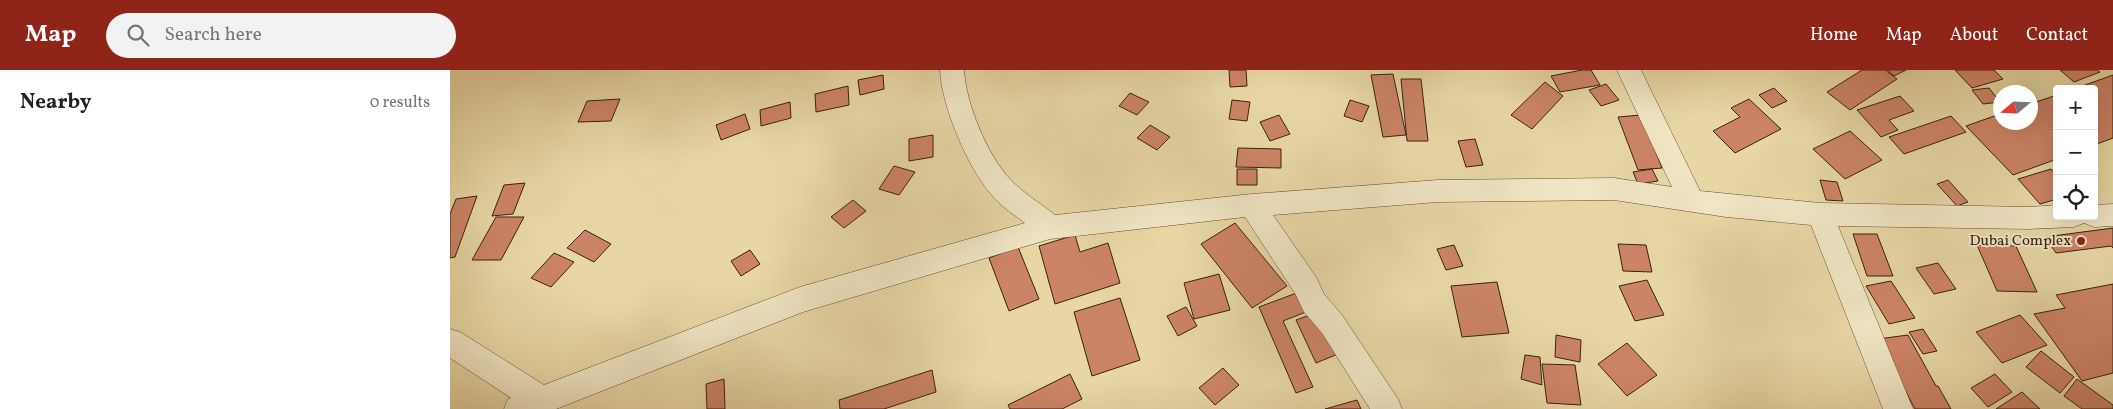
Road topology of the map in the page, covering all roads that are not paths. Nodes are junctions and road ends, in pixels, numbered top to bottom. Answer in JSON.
{"nodes":[{"id":1,"x":952,"y":70,"type":"edge"},
{"id":2,"x":1629,"y":70,"type":"edge"},
{"id":3,"x":1692,"y":201,"type":"junction"},
{"id":4,"x":1252,"y":206,"type":"junction"},
{"id":5,"x":1820,"y":214,"type":"junction"},
{"id":6,"x":2113,"y":215,"type":"edge"},
{"id":7,"x":2098,"y":216,"type":"edge"},
{"id":8,"x":2053,"y":217,"type":"edge"},
{"id":9,"x":1050,"y":227,"type":"junction"},
{"id":10,"x":450,"y":342,"type":"edge"},
{"id":11,"x":530,"y":405,"type":"edge"},
{"id":12,"x":1387,"y":409,"type":"edge"},
{"id":13,"x":1898,"y":409,"type":"edge"}],
"edges":[{"from":1,"to":9,"type":"street"},
{"from":2,"to":3,"type":"street"},
{"from":3,"to":4,"type":"street"},
{"from":3,"to":5,"type":"street"},
{"from":4,"to":9,"type":"street"},
{"from":4,"to":12,"type":"street"},
{"from":5,"to":8,"type":"street"},
{"from":5,"to":13,"type":"street"},
{"from":6,"to":7,"type":"street"},
{"from":9,"to":11,"type":"street"},
{"from":10,"to":11,"type":"street"}]}
